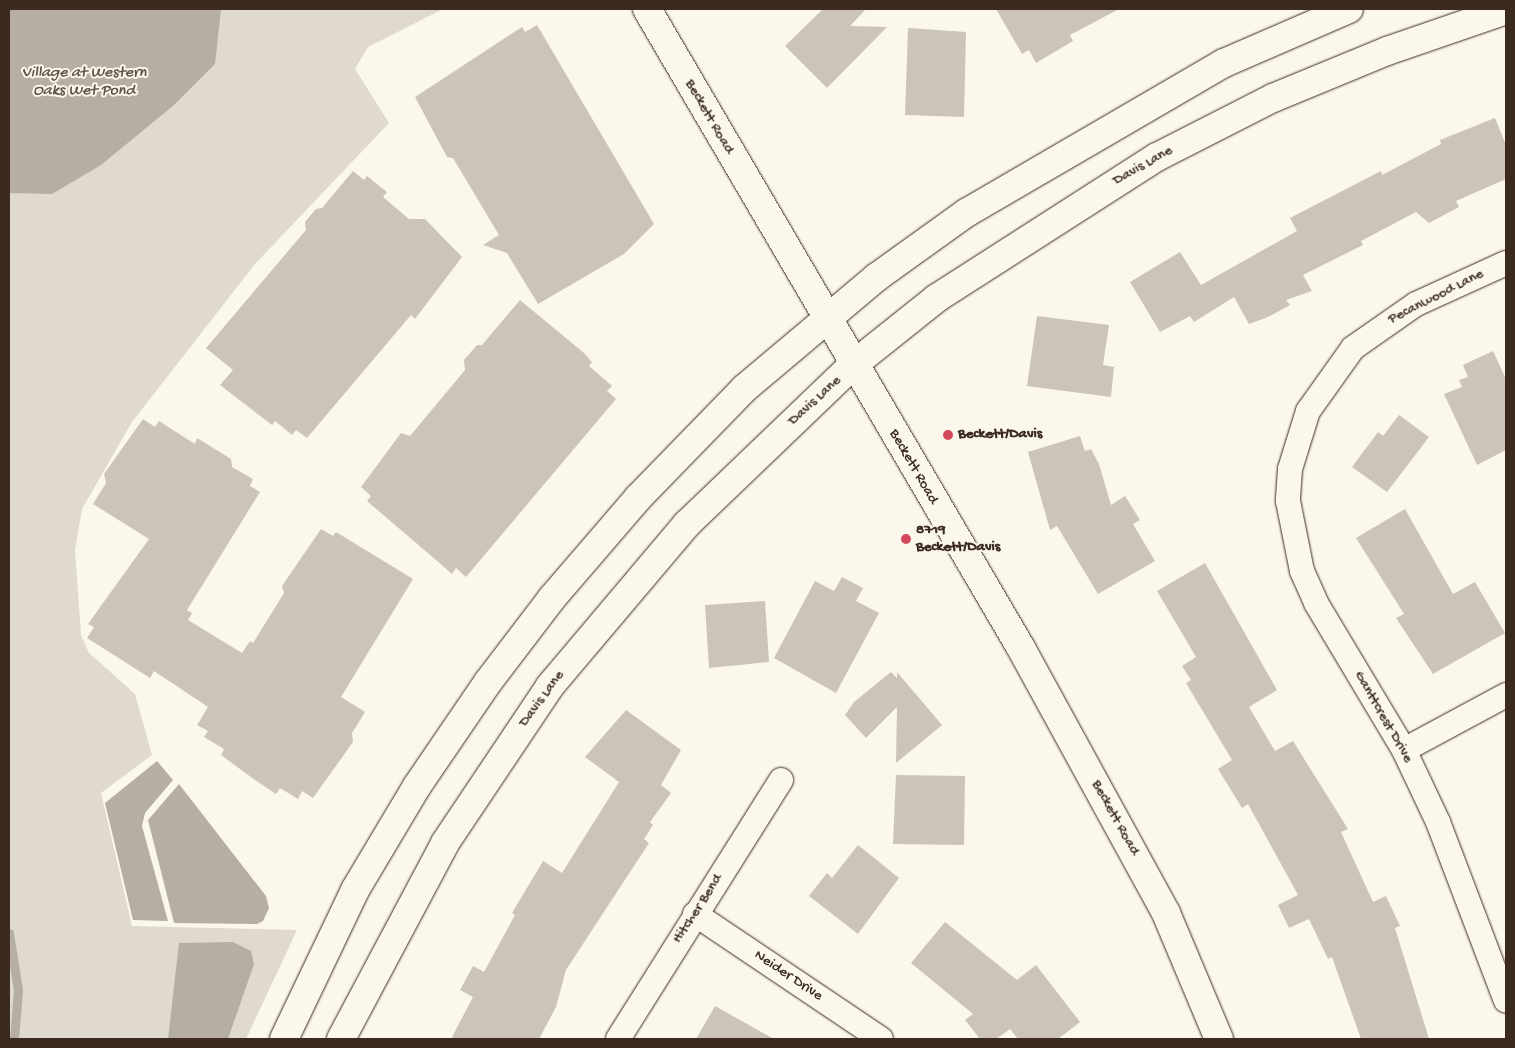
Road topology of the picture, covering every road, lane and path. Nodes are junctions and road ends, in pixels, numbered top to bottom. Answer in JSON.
{"nodes":[{"id":1,"x":647,"y":9,"type":"edge"},
{"id":2,"x":1349,"y":9,"type":"edge"},
{"id":3,"x":1506,"y":10,"type":"edge"},
{"id":4,"x":1506,"y":263,"type":"edge"},
{"id":5,"x":824,"y":319,"type":"junction"},
{"id":6,"x":853,"y":365,"type":"junction"},
{"id":7,"x":1299,"y":432,"type":"joint"},
{"id":8,"x":1506,"y":695,"type":"edge"},
{"id":9,"x":1404,"y":750,"type":"junction"},
{"id":10,"x":781,"y":780,"type":"dead end"},
{"id":11,"x":695,"y":914,"type":"junction"},
{"id":12,"x":1506,"y":1001,"type":"edge"},
{"id":13,"x":284,"y":1039,"type":"edge"},
{"id":14,"x":341,"y":1039,"type":"edge"},
{"id":15,"x":618,"y":1039,"type":"edge"},
{"id":16,"x":880,"y":1039,"type":"edge"},
{"id":17,"x":1219,"y":1039,"type":"edge"}],
"edges":[{"from":1,"to":5,"type":"main road","name":"Beckett Road"},
{"from":2,"to":5,"type":"main road"},
{"from":3,"to":6,"type":"main road","name":"Davis Lane"},
{"from":4,"to":7,"type":"street","name":"Pecanwood Lane"},
{"from":5,"to":6,"type":"main road","name":"Beckett Road"},
{"from":5,"to":13,"type":"main road"},
{"from":6,"to":14,"type":"main road","name":"Davis Lane"},
{"from":6,"to":17,"type":"main road","name":"Beckett Road"},
{"from":7,"to":9,"type":"street","name":"Ganttcrest Drive"},
{"from":8,"to":9,"type":"street"},
{"from":9,"to":12,"type":"street","name":"Ganttcrest Drive"},
{"from":10,"to":11,"type":"street","name":"Hitcher Bend"},
{"from":11,"to":15,"type":"street","name":"Hitcher Bend"},
{"from":11,"to":16,"type":"street","name":"Neider Drive"}]}
